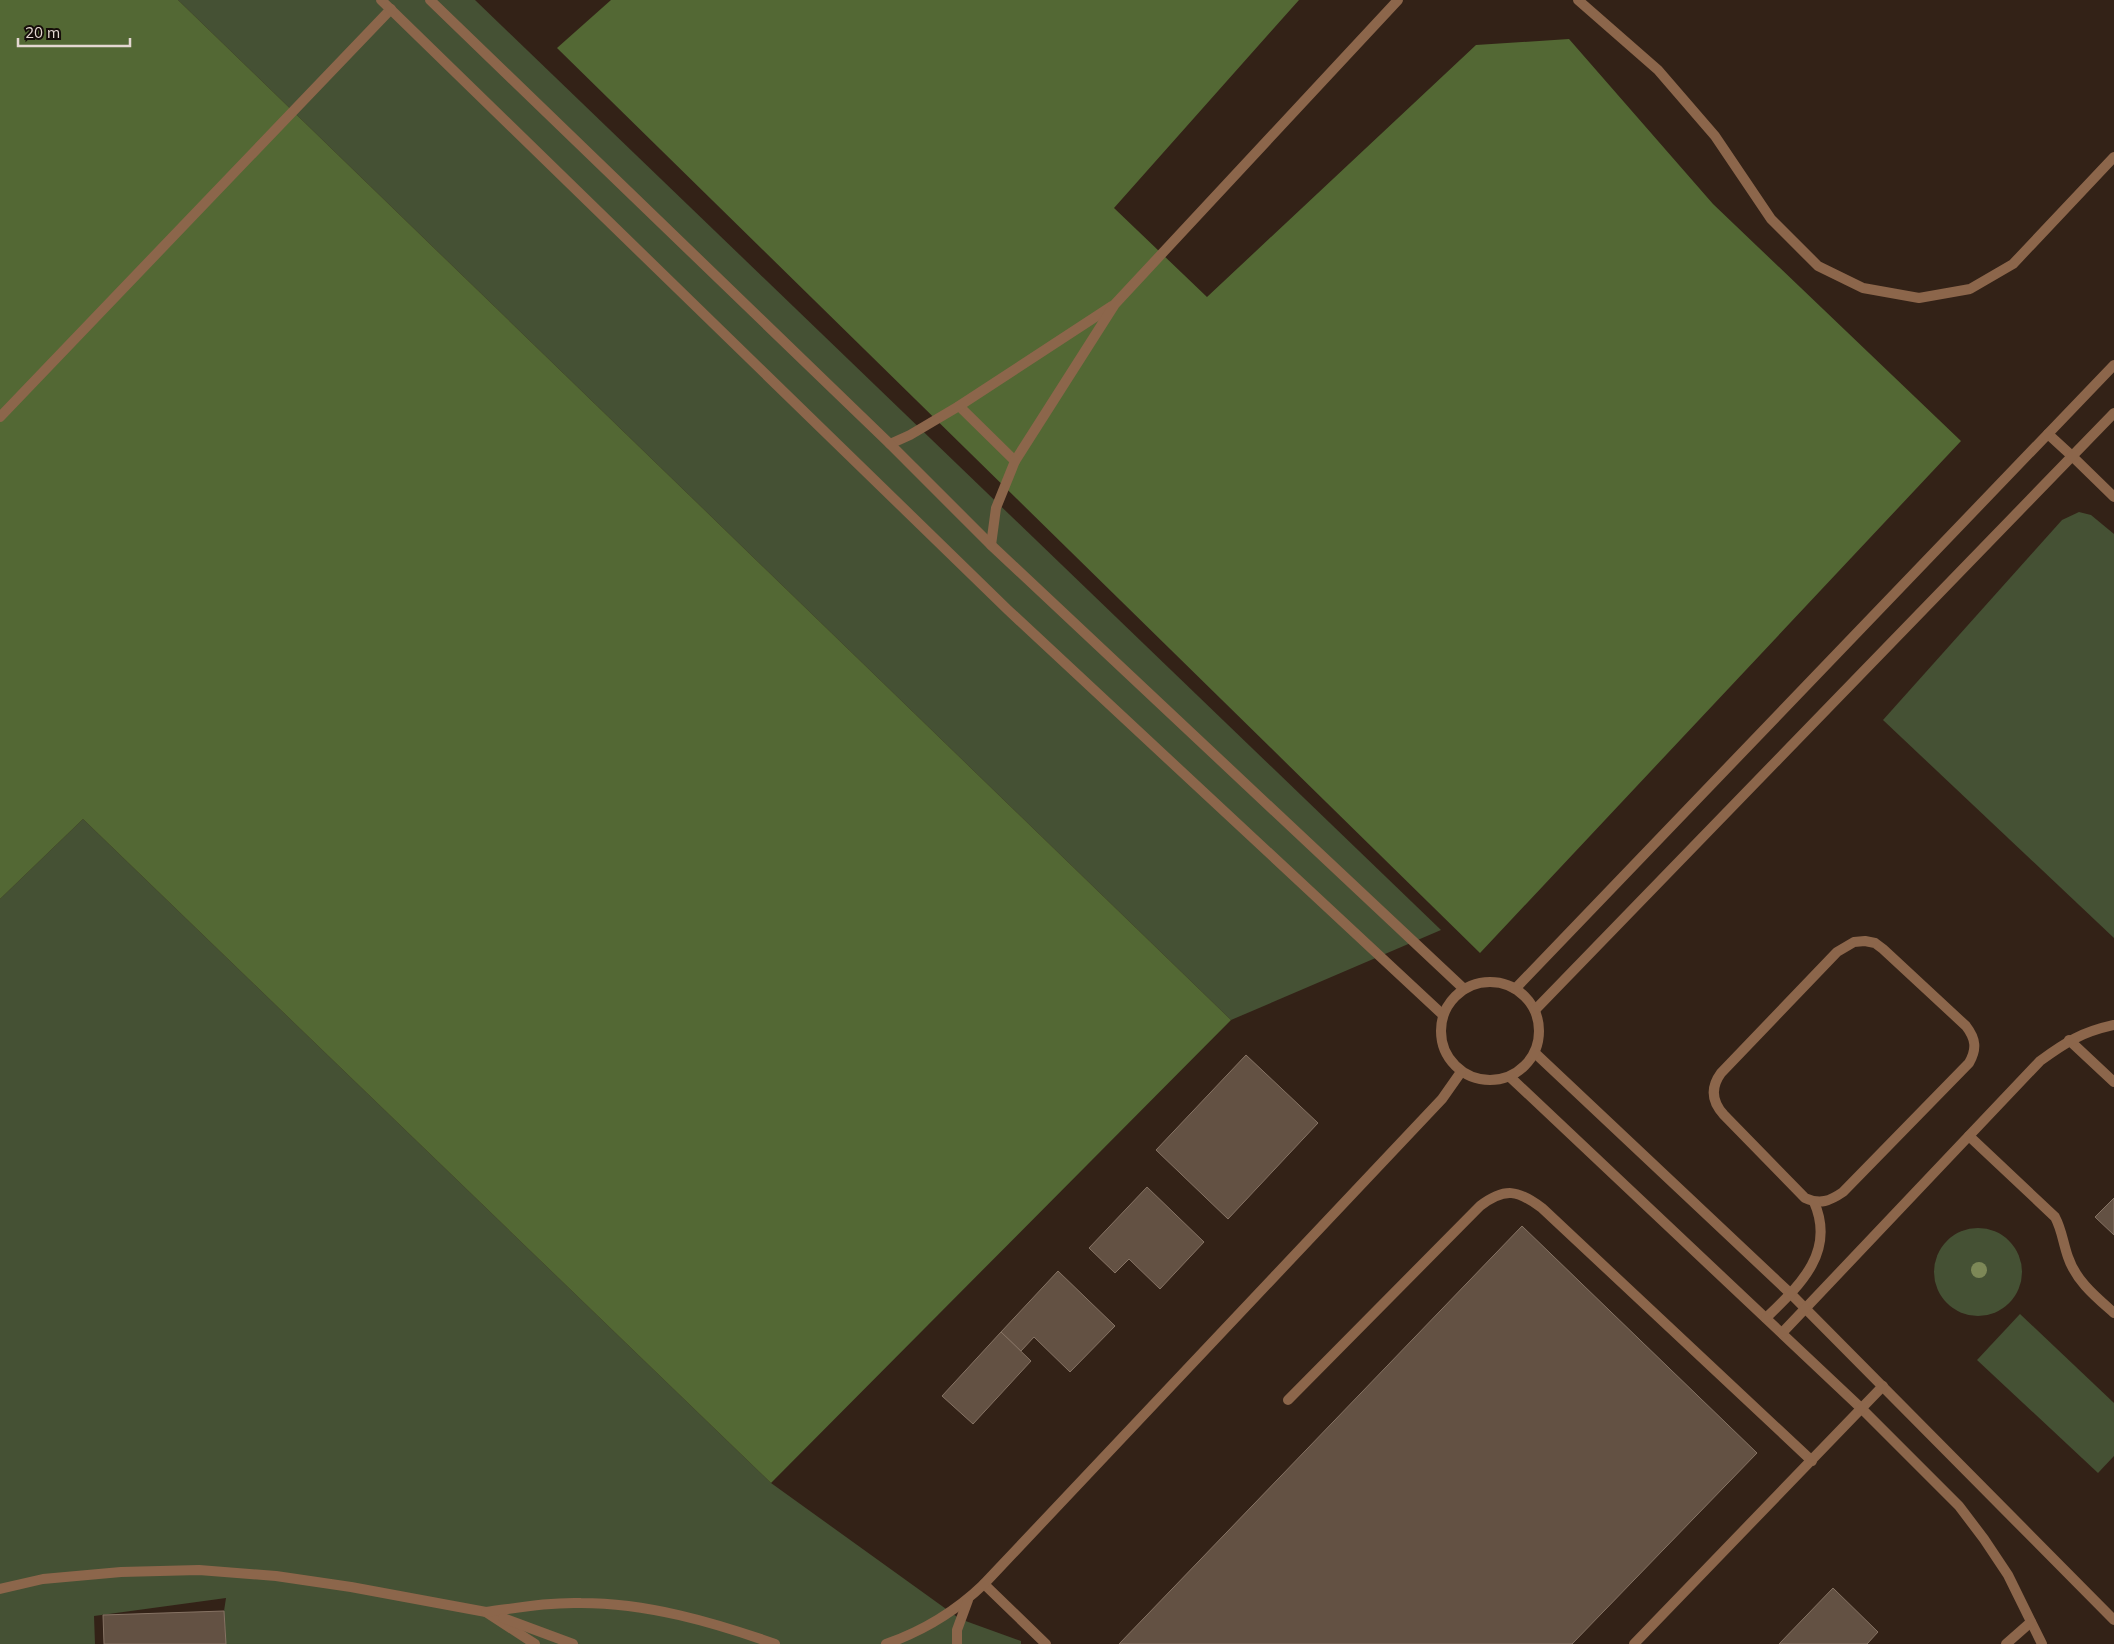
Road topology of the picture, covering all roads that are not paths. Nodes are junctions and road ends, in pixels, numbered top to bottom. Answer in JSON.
{"nodes":[{"id":1,"x":381,"y":0,"type":"edge"},
{"id":2,"x":430,"y":0,"type":"edge"},
{"id":3,"x":1398,"y":0,"type":"edge"},
{"id":4,"x":1578,"y":0,"type":"edge"},
{"id":5,"x":390,"y":9,"type":"junction"},
{"id":6,"x":2114,"y":157,"type":"edge"},
{"id":7,"x":1115,"y":304,"type":"junction"},
{"id":8,"x":2114,"y":365,"type":"edge"},
{"id":9,"x":959,"y":406,"type":"junction"},
{"id":10,"x":2114,"y":413,"type":"edge"},
{"id":11,"x":0,"y":418,"type":"edge"},
{"id":12,"x":2048,"y":434,"type":"junction"},
{"id":13,"x":890,"y":444,"type":"junction"},
{"id":14,"x":2072,"y":456,"type":"junction"},
{"id":15,"x":1015,"y":461,"type":"junction"},
{"id":16,"x":2114,"y":497,"type":"edge"},
{"id":17,"x":991,"y":545,"type":"junction"},
{"id":18,"x":1515,"y":988,"type":"junction"},
{"id":19,"x":1464,"y":989,"type":"junction"},
{"id":20,"x":1534,"y":1010,"type":"junction"},
{"id":21,"x":1442,"y":1015,"type":"junction"},
{"id":22,"x":2114,"y":1026,"type":"edge"},
{"id":23,"x":2069,"y":1040,"type":"junction"},
{"id":24,"x":1535,"y":1053,"type":"junction"},
{"id":25,"x":1461,"y":1072,"type":"junction"},
{"id":26,"x":1510,"y":1077,"type":"junction"},
{"id":27,"x":2114,"y":1082,"type":"edge"},
{"id":28,"x":1969,"y":1136,"type":"junction"},
{"id":29,"x":1814,"y":1202,"type":"junction"},
{"id":30,"x":1791,"y":1294,"type":"junction"},
{"id":31,"x":1806,"y":1308,"type":"junction"},
{"id":32,"x":2114,"y":1313,"type":"edge"},
{"id":33,"x":1766,"y":1318,"type":"junction"},
{"id":34,"x":1782,"y":1333,"type":"junction"},
{"id":35,"x":1883,"y":1386,"type":"junction"},
{"id":36,"x":1288,"y":1400,"type":"dead end"},
{"id":37,"x":1862,"y":1409,"type":"junction"},
{"id":38,"x":1812,"y":1461,"type":"junction"},
{"id":39,"x":984,"y":1584,"type":"junction"},
{"id":40,"x":0,"y":1589,"type":"edge"},
{"id":41,"x":968,"y":1600,"type":"junction"},
{"id":42,"x":486,"y":1612,"type":"junction"},
{"id":43,"x":2114,"y":1620,"type":"edge"},
{"id":44,"x":2032,"y":1622,"type":"junction"},
{"id":45,"x":535,"y":1644,"type":"edge"},
{"id":46,"x":572,"y":1644,"type":"edge"},
{"id":47,"x":775,"y":1644,"type":"edge"},
{"id":48,"x":886,"y":1644,"type":"edge"},
{"id":49,"x":956,"y":1644,"type":"edge"},
{"id":50,"x":1046,"y":1644,"type":"edge"},
{"id":51,"x":1634,"y":1644,"type":"edge"},
{"id":52,"x":2006,"y":1644,"type":"edge"},
{"id":53,"x":2042,"y":1644,"type":"edge"}],
"edges":[{"from":1,"to":5,"type":"street"},
{"from":2,"to":13,"type":"street"},
{"from":3,"to":7,"type":"street"},
{"from":4,"to":6,"type":"street"},
{"from":5,"to":11,"type":"street"},
{"from":5,"to":21,"type":"street"},
{"from":7,"to":9,"type":"street"},
{"from":7,"to":15,"type":"street"},
{"from":8,"to":12,"type":"street"},
{"from":9,"to":13,"type":"street"},
{"from":9,"to":15,"type":"street"},
{"from":10,"to":14,"type":"street"},
{"from":12,"to":14,"type":"street"},
{"from":12,"to":18,"type":"street"},
{"from":13,"to":17,"type":"street"},
{"from":14,"to":16,"type":"street"},
{"from":14,"to":20,"type":"street"},
{"from":15,"to":17,"type":"street"},
{"from":17,"to":19,"type":"street"},
{"from":18,"to":19,"type":"street"},
{"from":18,"to":20,"type":"street"},
{"from":19,"to":21,"type":"street"},
{"from":20,"to":24,"type":"street"},
{"from":21,"to":25,"type":"street"},
{"from":22,"to":23,"type":"street"},
{"from":23,"to":27,"type":"street"},
{"from":23,"to":28,"type":"street"},
{"from":24,"to":26,"type":"street"},
{"from":24,"to":30,"type":"street"},
{"from":25,"to":26,"type":"street"},
{"from":25,"to":39,"type":"street"},
{"from":26,"to":33,"type":"street"},
{"from":28,"to":31,"type":"street"},
{"from":28,"to":32,"type":"street"},
{"from":29,"to":29,"type":"street"},
{"from":29,"to":30,"type":"street"},
{"from":30,"to":31,"type":"street"},
{"from":30,"to":33,"type":"street"},
{"from":31,"to":34,"type":"street"},
{"from":31,"to":35,"type":"street"},
{"from":33,"to":34,"type":"street"},
{"from":34,"to":37,"type":"street"},
{"from":35,"to":37,"type":"street"},
{"from":35,"to":43,"type":"street"},
{"from":36,"to":38,"type":"street"},
{"from":37,"to":38,"type":"street"},
{"from":37,"to":44,"type":"street"},
{"from":38,"to":51,"type":"street"},
{"from":39,"to":41,"type":"street"},
{"from":39,"to":50,"type":"street"},
{"from":40,"to":42,"type":"street"},
{"from":41,"to":48,"type":"street"},
{"from":41,"to":49,"type":"street"},
{"from":42,"to":45,"type":"street"},
{"from":42,"to":46,"type":"street"},
{"from":42,"to":47,"type":"street"},
{"from":44,"to":52,"type":"street"},
{"from":44,"to":53,"type":"street"}]}
